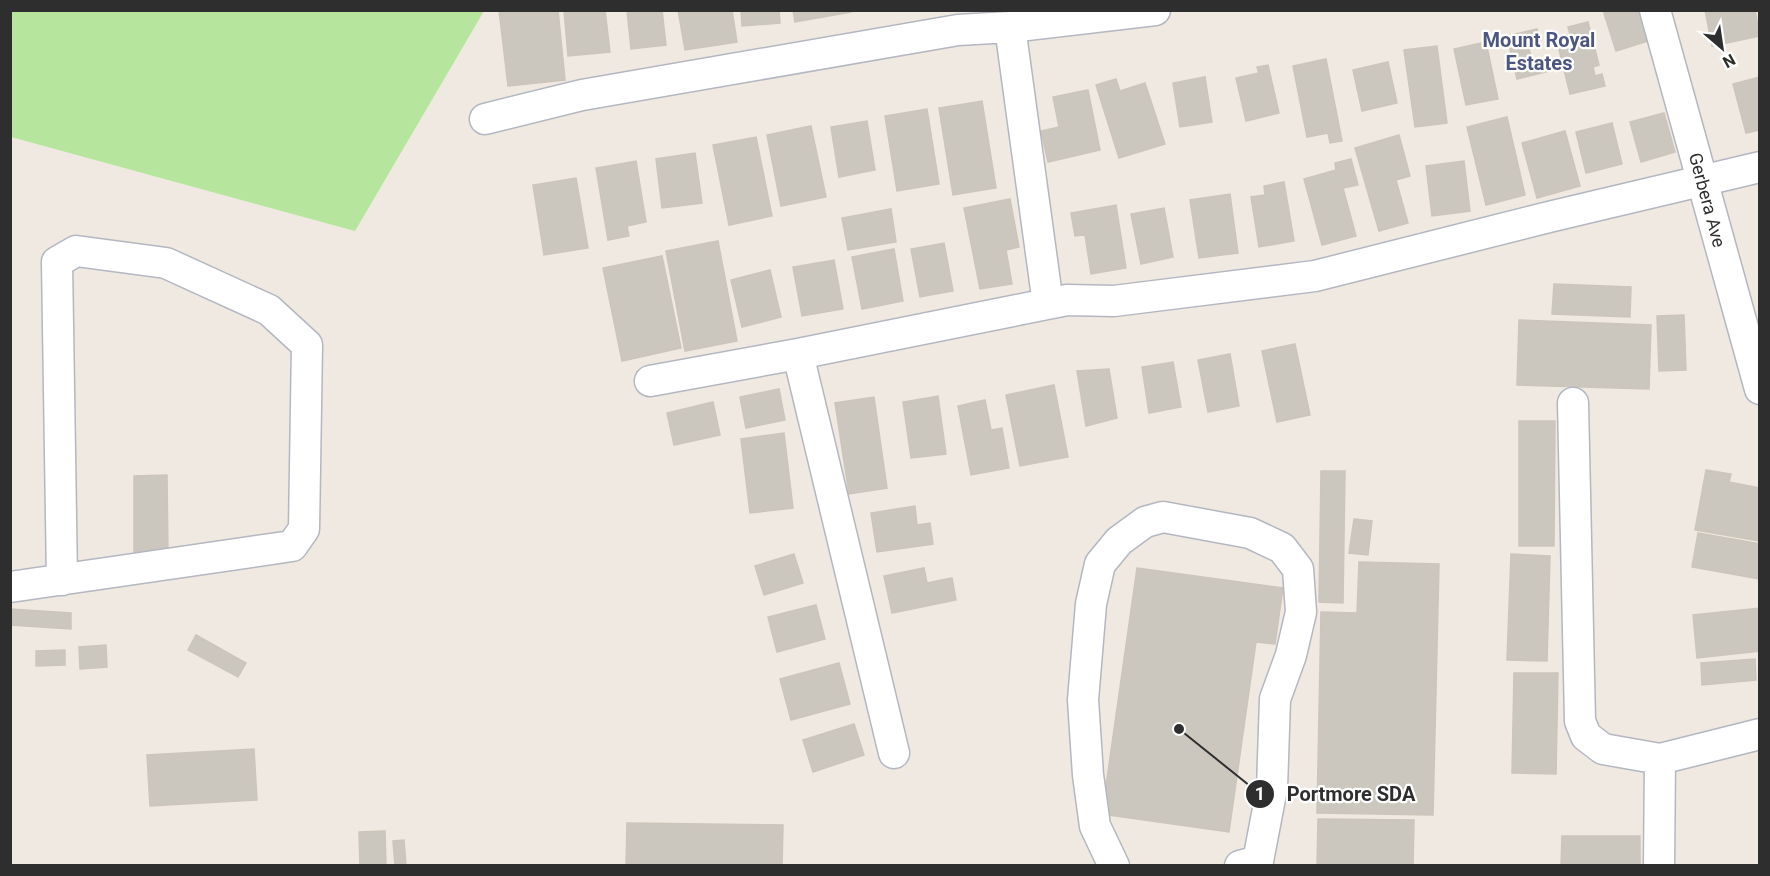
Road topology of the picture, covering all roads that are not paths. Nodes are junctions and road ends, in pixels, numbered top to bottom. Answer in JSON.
{"nodes":[{"id":1,"x":1155,"y":10,"type":"edge"},
{"id":2,"x":1655,"y":10,"type":"edge"},
{"id":3,"x":1010,"y":27,"type":"junction"},
{"id":4,"x":484,"y":119,"type":"dead end"},
{"id":5,"x":1760,"y":167,"type":"edge"},
{"id":6,"x":1702,"y":182,"type":"junction"},
{"id":7,"x":1048,"y":304,"type":"junction"},
{"id":8,"x":798,"y":354,"type":"junction"},
{"id":9,"x":650,"y":381,"type":"dead end"},
{"id":10,"x":1760,"y":389,"type":"edge"},
{"id":11,"x":1574,"y":403,"type":"dead end"},
{"id":12,"x":62,"y":580,"type":"junction"},
{"id":13,"x":10,"y":587,"type":"edge"},
{"id":14,"x":1760,"y":734,"type":"edge"},
{"id":15,"x":894,"y":753,"type":"dead end"},
{"id":16,"x":1660,"y":759,"type":"junction"},
{"id":17,"x":1114,"y":866,"type":"edge"},
{"id":18,"x":1240,"y":866,"type":"edge"},
{"id":19,"x":1659,"y":866,"type":"edge"}],
"edges":[{"from":1,"to":3,"type":"street"},
{"from":2,"to":6,"type":"street","name":"Gerbera Ave"},
{"from":3,"to":4,"type":"street"},
{"from":3,"to":7,"type":"street"},
{"from":5,"to":6,"type":"street"},
{"from":6,"to":7,"type":"street"},
{"from":6,"to":10,"type":"street","name":"Gerbera Ave"},
{"from":7,"to":8,"type":"street"},
{"from":8,"to":9,"type":"street"},
{"from":8,"to":15,"type":"street"},
{"from":11,"to":16,"type":"street"},
{"from":12,"to":12,"type":"street"},
{"from":12,"to":13,"type":"street"},
{"from":14,"to":16,"type":"street"},
{"from":16,"to":19,"type":"street"},
{"from":17,"to":18,"type":"street"}]}
